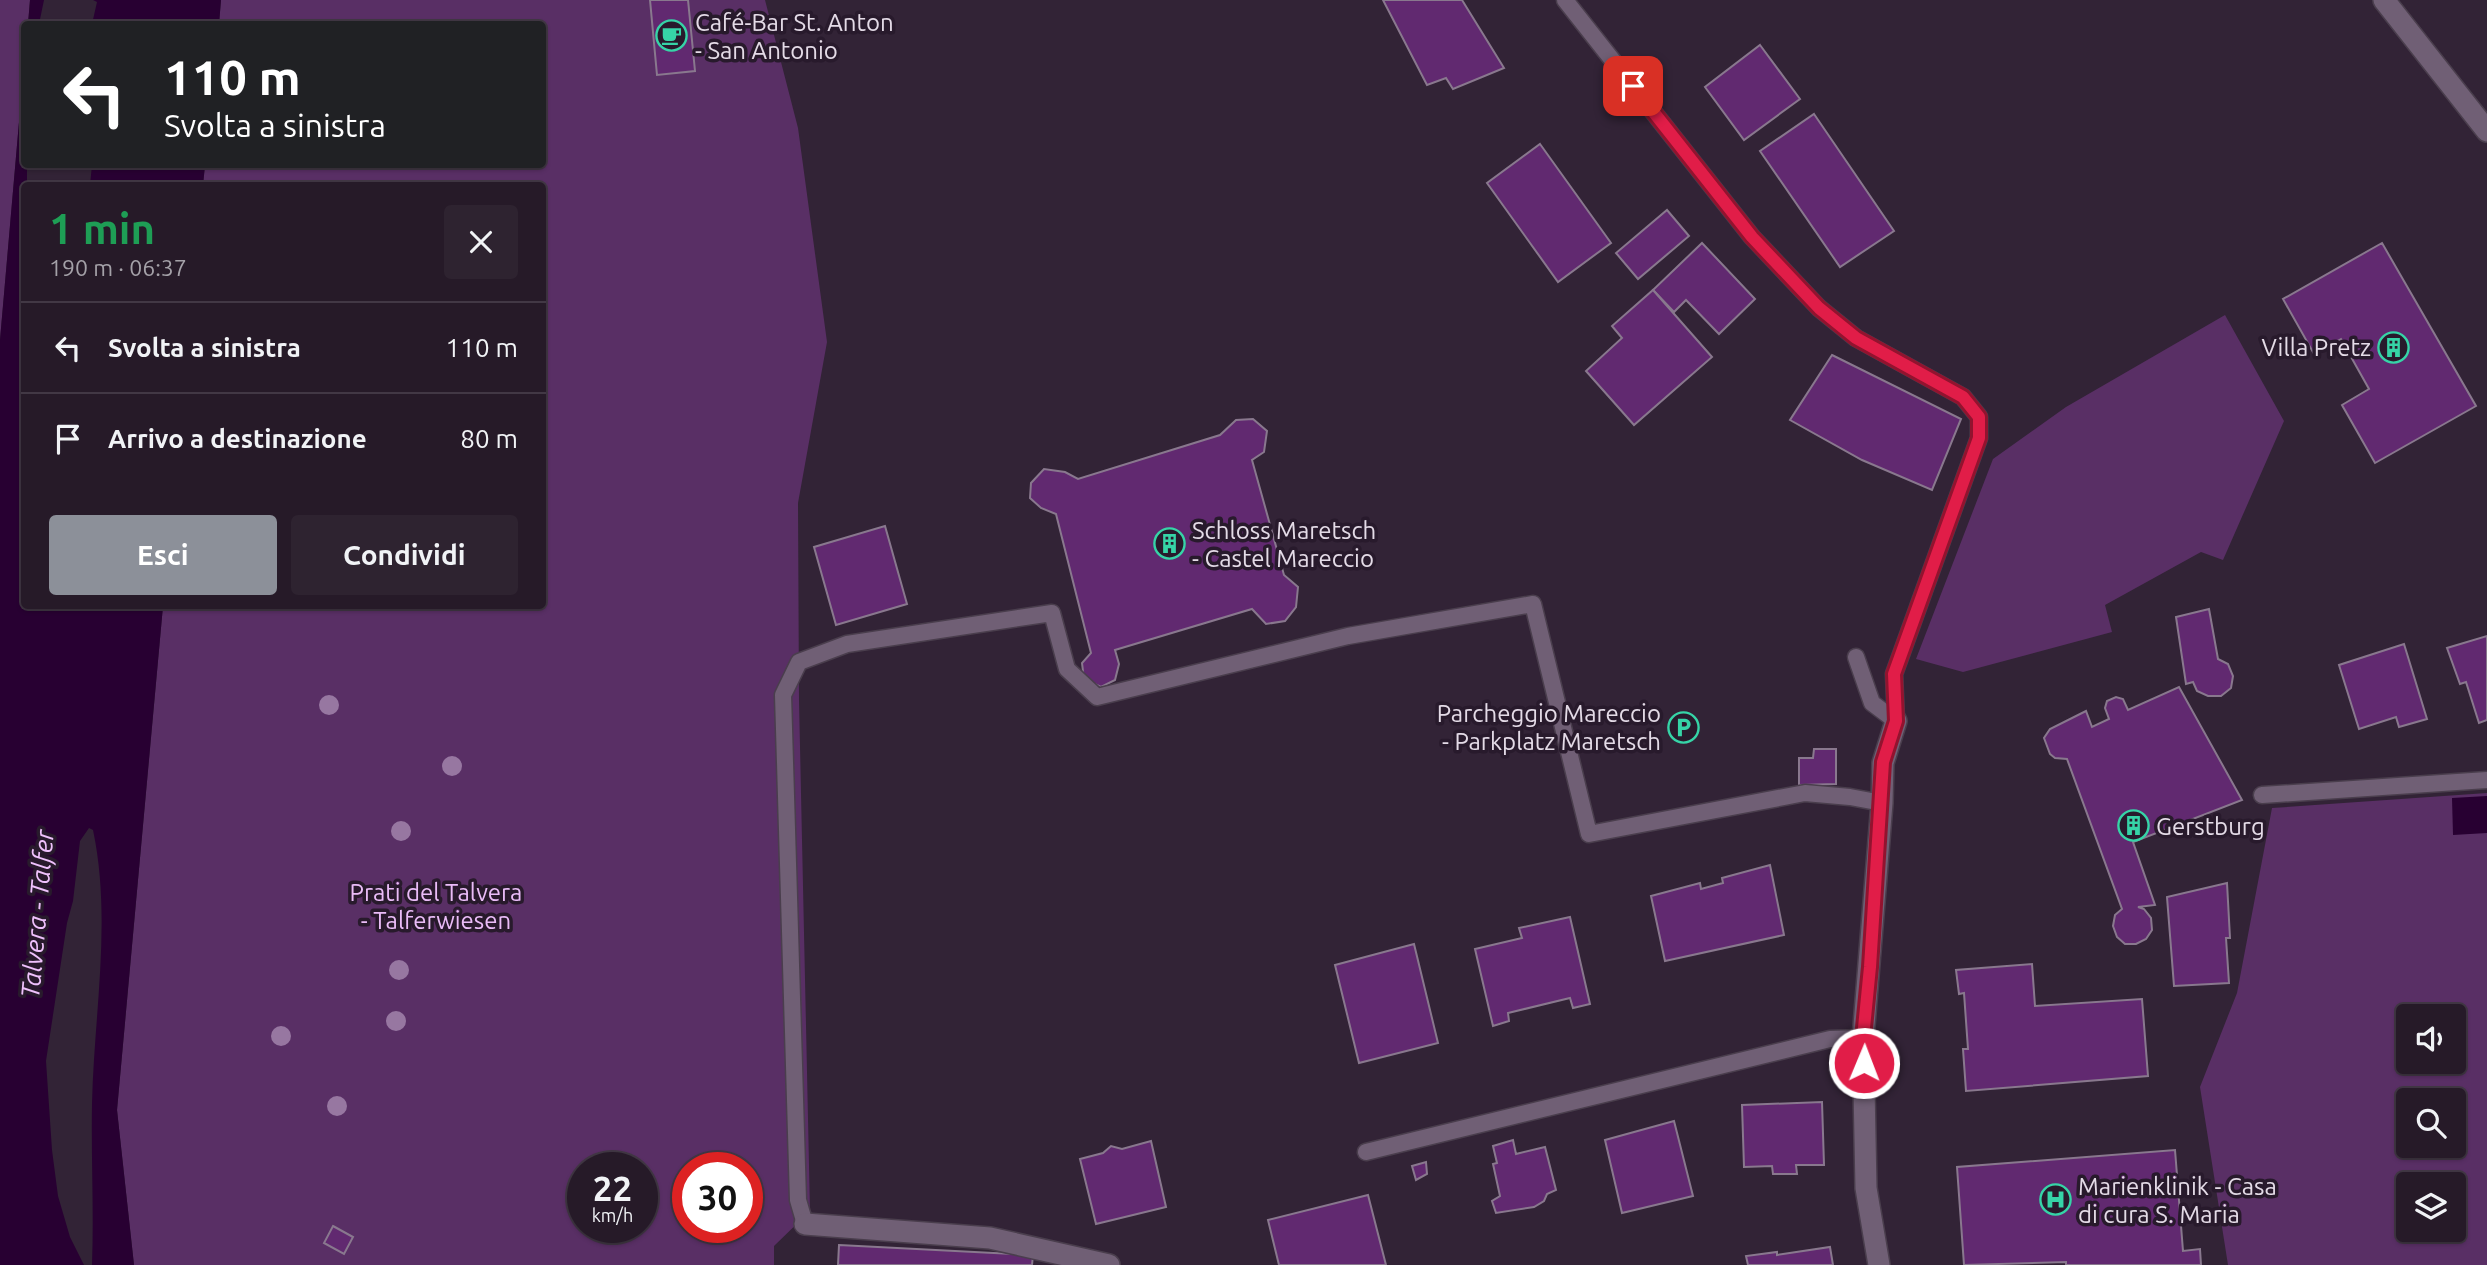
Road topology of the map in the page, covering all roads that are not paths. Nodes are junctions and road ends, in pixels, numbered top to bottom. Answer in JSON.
{"nodes":[{"id":1,"x":1565,"y":0,"type":"edge"},
{"id":2,"x":2384,"y":0,"type":"edge"},
{"id":3,"x":2487,"y":131,"type":"edge"},
{"id":4,"x":1856,"y":657,"type":"dead end"},
{"id":5,"x":1896,"y":721,"type":"junction"},
{"id":6,"x":2487,"y":780,"type":"edge"},
{"id":7,"x":2262,"y":795,"type":"dead end"},
{"id":8,"x":1882,"y":803,"type":"junction"},
{"id":9,"x":1863,"y":1038,"type":"junction"},
{"id":10,"x":1366,"y":1152,"type":"dead end"},
{"id":11,"x":805,"y":1224,"type":"joint"},
{"id":12,"x":1109,"y":1265,"type":"edge"},
{"id":13,"x":1879,"y":1265,"type":"edge"}],
"edges":[{"from":1,"to":5,"type":"lane"},
{"from":2,"to":3,"type":"street"},
{"from":4,"to":5,"type":"lane"},
{"from":5,"to":8,"type":"street"},
{"from":6,"to":7,"type":"lane"},
{"from":8,"to":9,"type":"street"},
{"from":8,"to":11,"type":"lane"},
{"from":9,"to":10,"type":"lane"},
{"from":9,"to":13,"type":"street"},
{"from":11,"to":12,"type":"street"}]}
